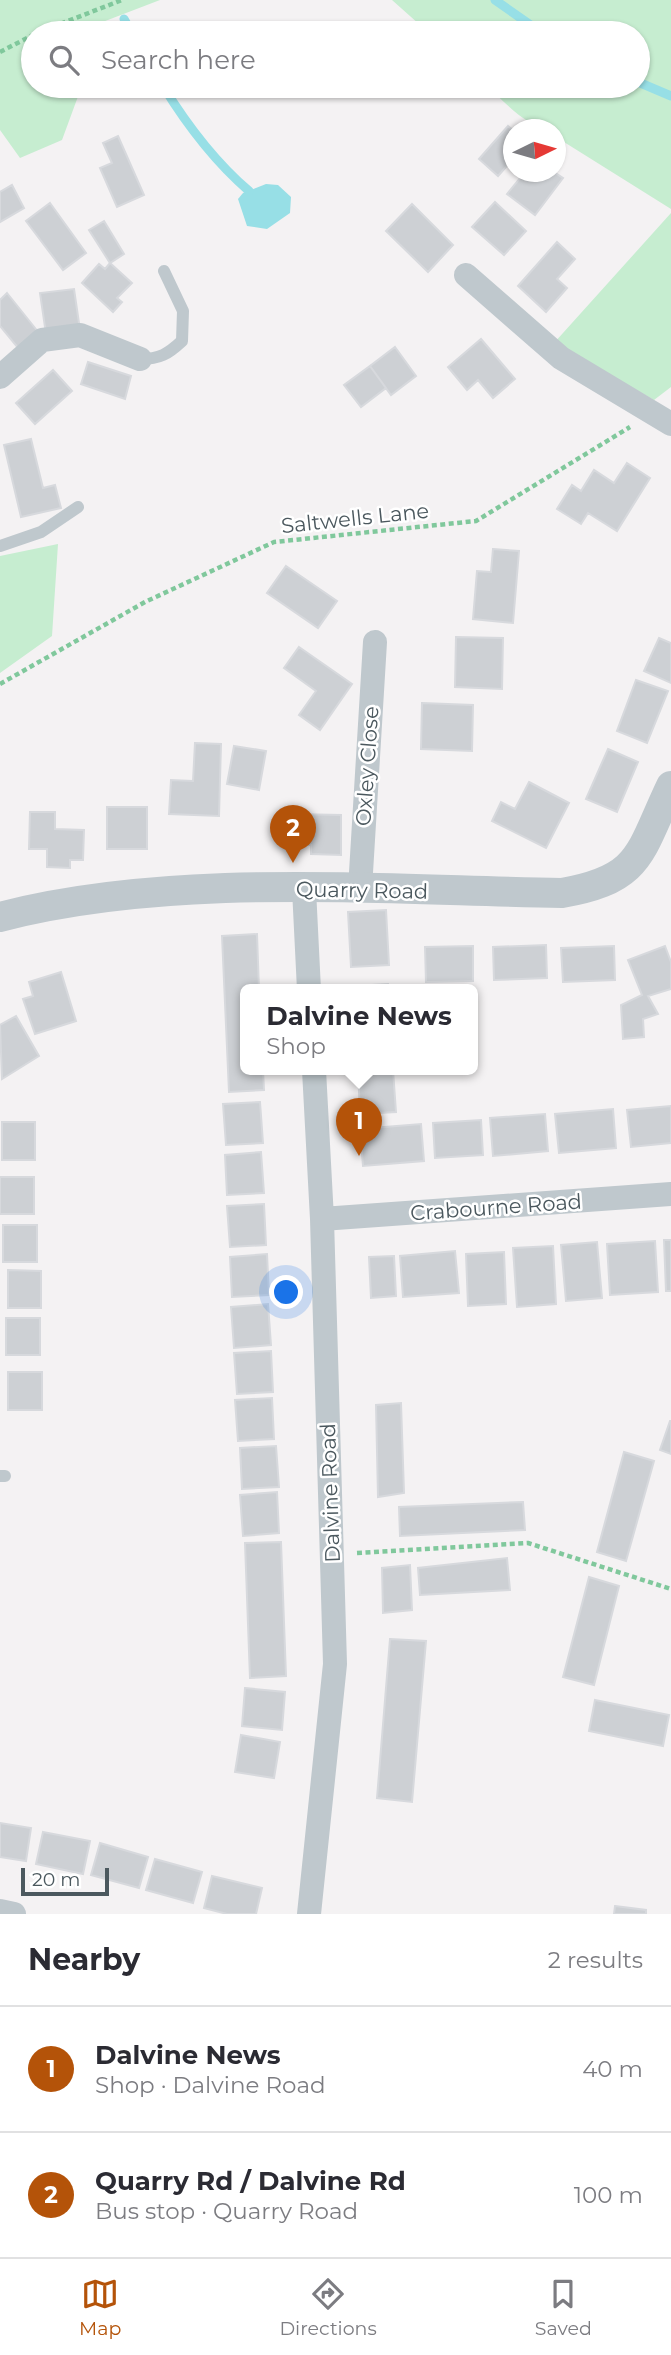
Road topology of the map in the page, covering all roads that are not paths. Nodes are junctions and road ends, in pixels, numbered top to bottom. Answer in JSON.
{"nodes":[{"id":1,"x":163,"y":271,"type":"dead end"},
{"id":2,"x":466,"y":275,"type":"dead end"},
{"id":3,"x":140,"y":359,"type":"joint"},
{"id":4,"x":0,"y":377,"type":"edge"},
{"id":5,"x":662,"y":419,"type":"edge"},
{"id":6,"x":78,"y":508,"type":"dead end"},
{"id":7,"x":0,"y":546,"type":"edge"},
{"id":8,"x":375,"y":642,"type":"dead end"},
{"id":9,"x":671,"y":786,"type":"edge"},
{"id":10,"x":304,"y":889,"type":"junction"},
{"id":11,"x":360,"y":889,"type":"junction"},
{"id":12,"x":0,"y":917,"type":"edge"},
{"id":13,"x":309,"y":984,"type":"edge"},
{"id":14,"x":314,"y":1075,"type":"edge"},
{"id":15,"x":671,"y":1194,"type":"edge"},
{"id":16,"x":322,"y":1219,"type":"junction"},
{"id":17,"x":0,"y":1911,"type":"edge"},
{"id":18,"x":14,"y":1914,"type":"edge"},
{"id":19,"x":309,"y":1914,"type":"edge"}],
"edges":[{"from":1,"to":3,"type":"lane"},
{"from":2,"to":5,"type":"street"},
{"from":3,"to":4,"type":"street"},
{"from":6,"to":7,"type":"lane"},
{"from":8,"to":11,"type":"street","name":"Oxley Close"},
{"from":9,"to":11,"type":"street","name":"Quarry Road"},
{"from":10,"to":11,"type":"street","name":"Quarry Road"},
{"from":10,"to":12,"type":"street","name":"Quarry Road"},
{"from":10,"to":13,"type":"street"},
{"from":14,"to":16,"type":"street","name":"Dalvine Road"},
{"from":15,"to":16,"type":"street","name":"Crabourne Road"},
{"from":16,"to":19,"type":"street","name":"Dalvine Road"},
{"from":17,"to":18,"type":"street"}]}
